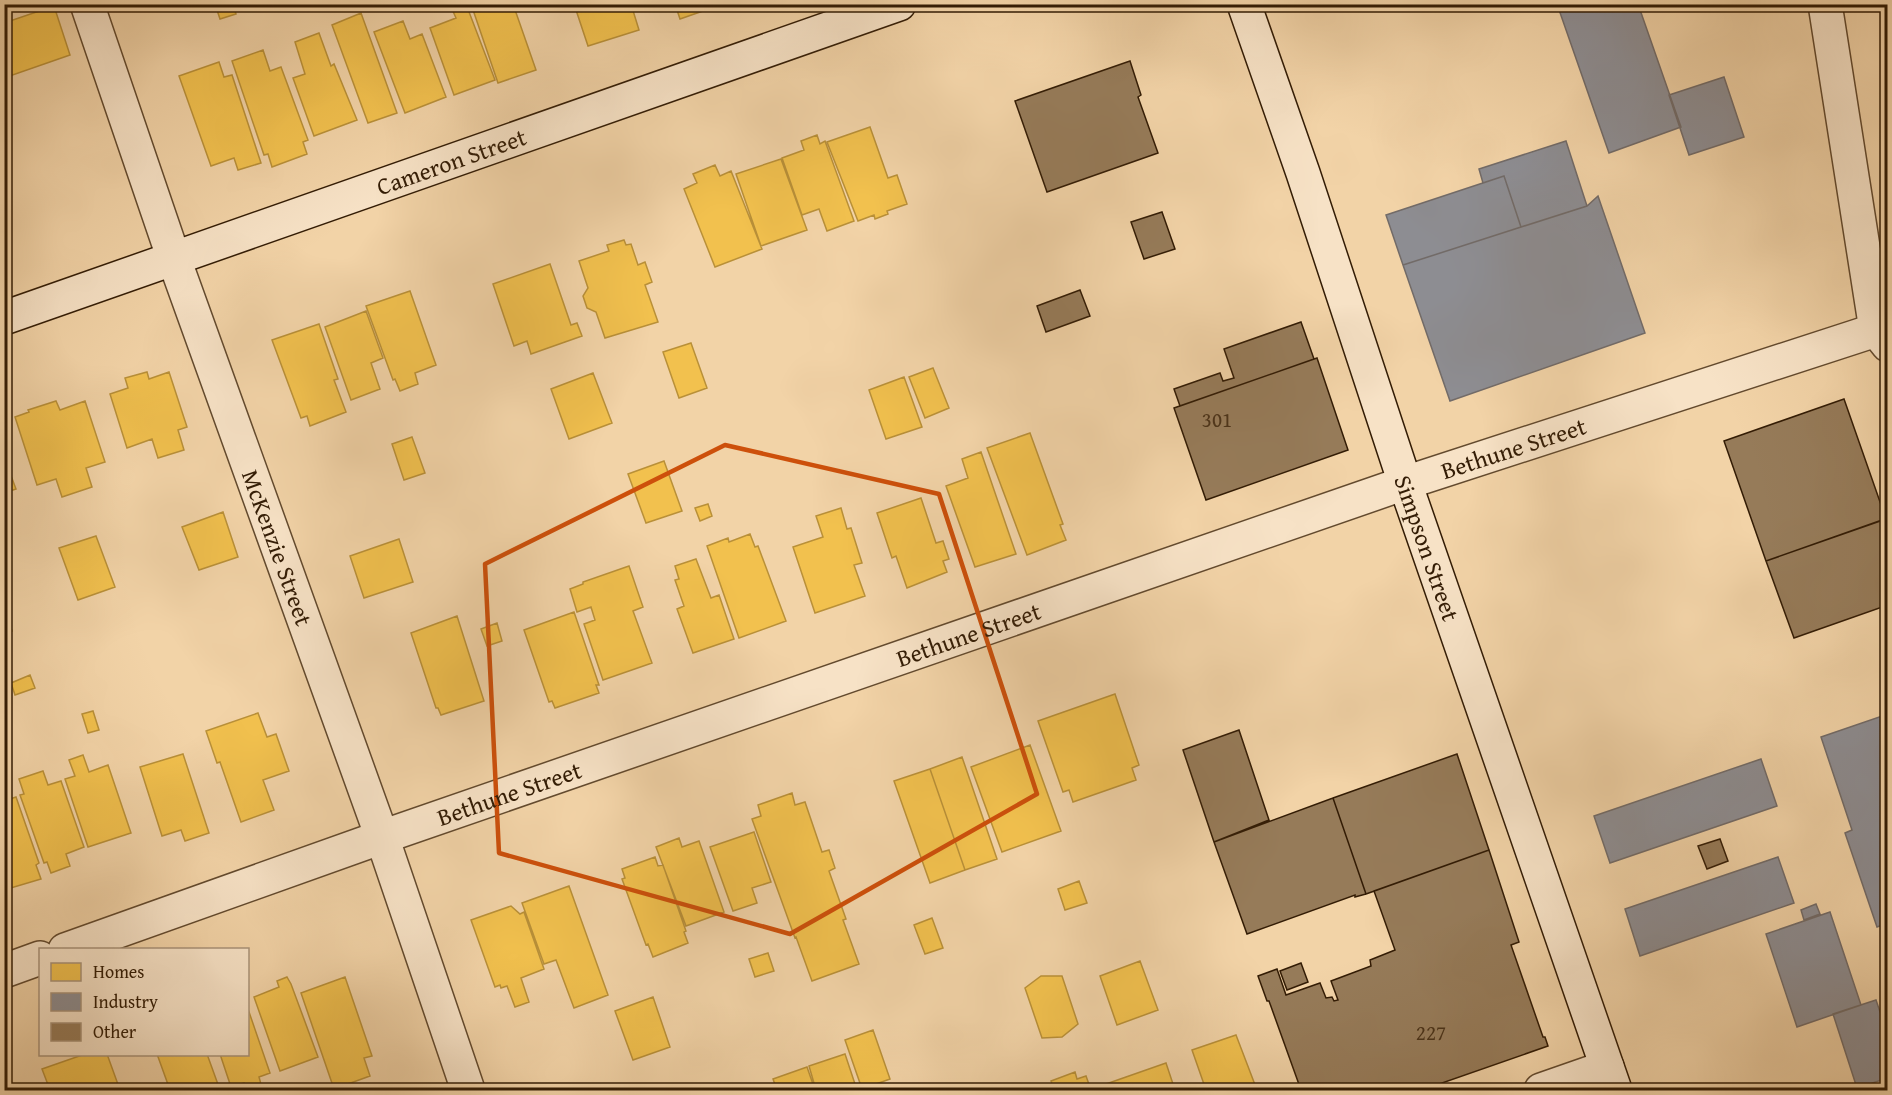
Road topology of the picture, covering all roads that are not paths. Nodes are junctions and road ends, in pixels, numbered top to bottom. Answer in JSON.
{"nodes":[{"id":1,"x":87,"y":4,"type":"edge"},
{"id":2,"x":899,"y":4,"type":"edge"},
{"id":3,"x":1244,"y":4,"type":"edge"},
{"id":4,"x":1825,"y":4,"type":"edge"},
{"id":5,"x":174,"y":259,"type":"junction"},
{"id":6,"x":4,"y":318,"type":"edge"},
{"id":7,"x":1881,"y":337,"type":"edge"},
{"id":8,"x":1405,"y":483,"type":"junction"},
{"id":9,"x":382,"y":837,"type":"junction"},
{"id":10,"x":71,"y":948,"type":"edge"},
{"id":11,"x":39,"y":958,"type":"edge"},
{"id":12,"x":4,"y":971,"type":"edge"},
{"id":13,"x":1611,"y":1079,"type":"edge"},
{"id":14,"x":468,"y":1090,"type":"edge"},
{"id":15,"x":1541,"y":1090,"type":"edge"}],
"edges":[{"from":1,"to":5,"type":"street","name":"McKenzie Street"},
{"from":2,"to":5,"type":"street","name":"Cameron Street"},
{"from":3,"to":8,"type":"street","name":"Simpson Street"},
{"from":4,"to":7,"type":"street"},
{"from":5,"to":6,"type":"street","name":"Cameron Street"},
{"from":5,"to":9,"type":"street","name":"McKenzie Street"},
{"from":7,"to":8,"type":"street","name":"Bethune Street"},
{"from":8,"to":9,"type":"street","name":"Bethune Street"},
{"from":8,"to":13,"type":"street","name":"Simpson Street"},
{"from":9,"to":10,"type":"street","name":"Bethune Street"},
{"from":9,"to":14,"type":"street","name":"McKenzie Street"},
{"from":11,"to":12,"type":"street"},
{"from":13,"to":15,"type":"street"}]}
